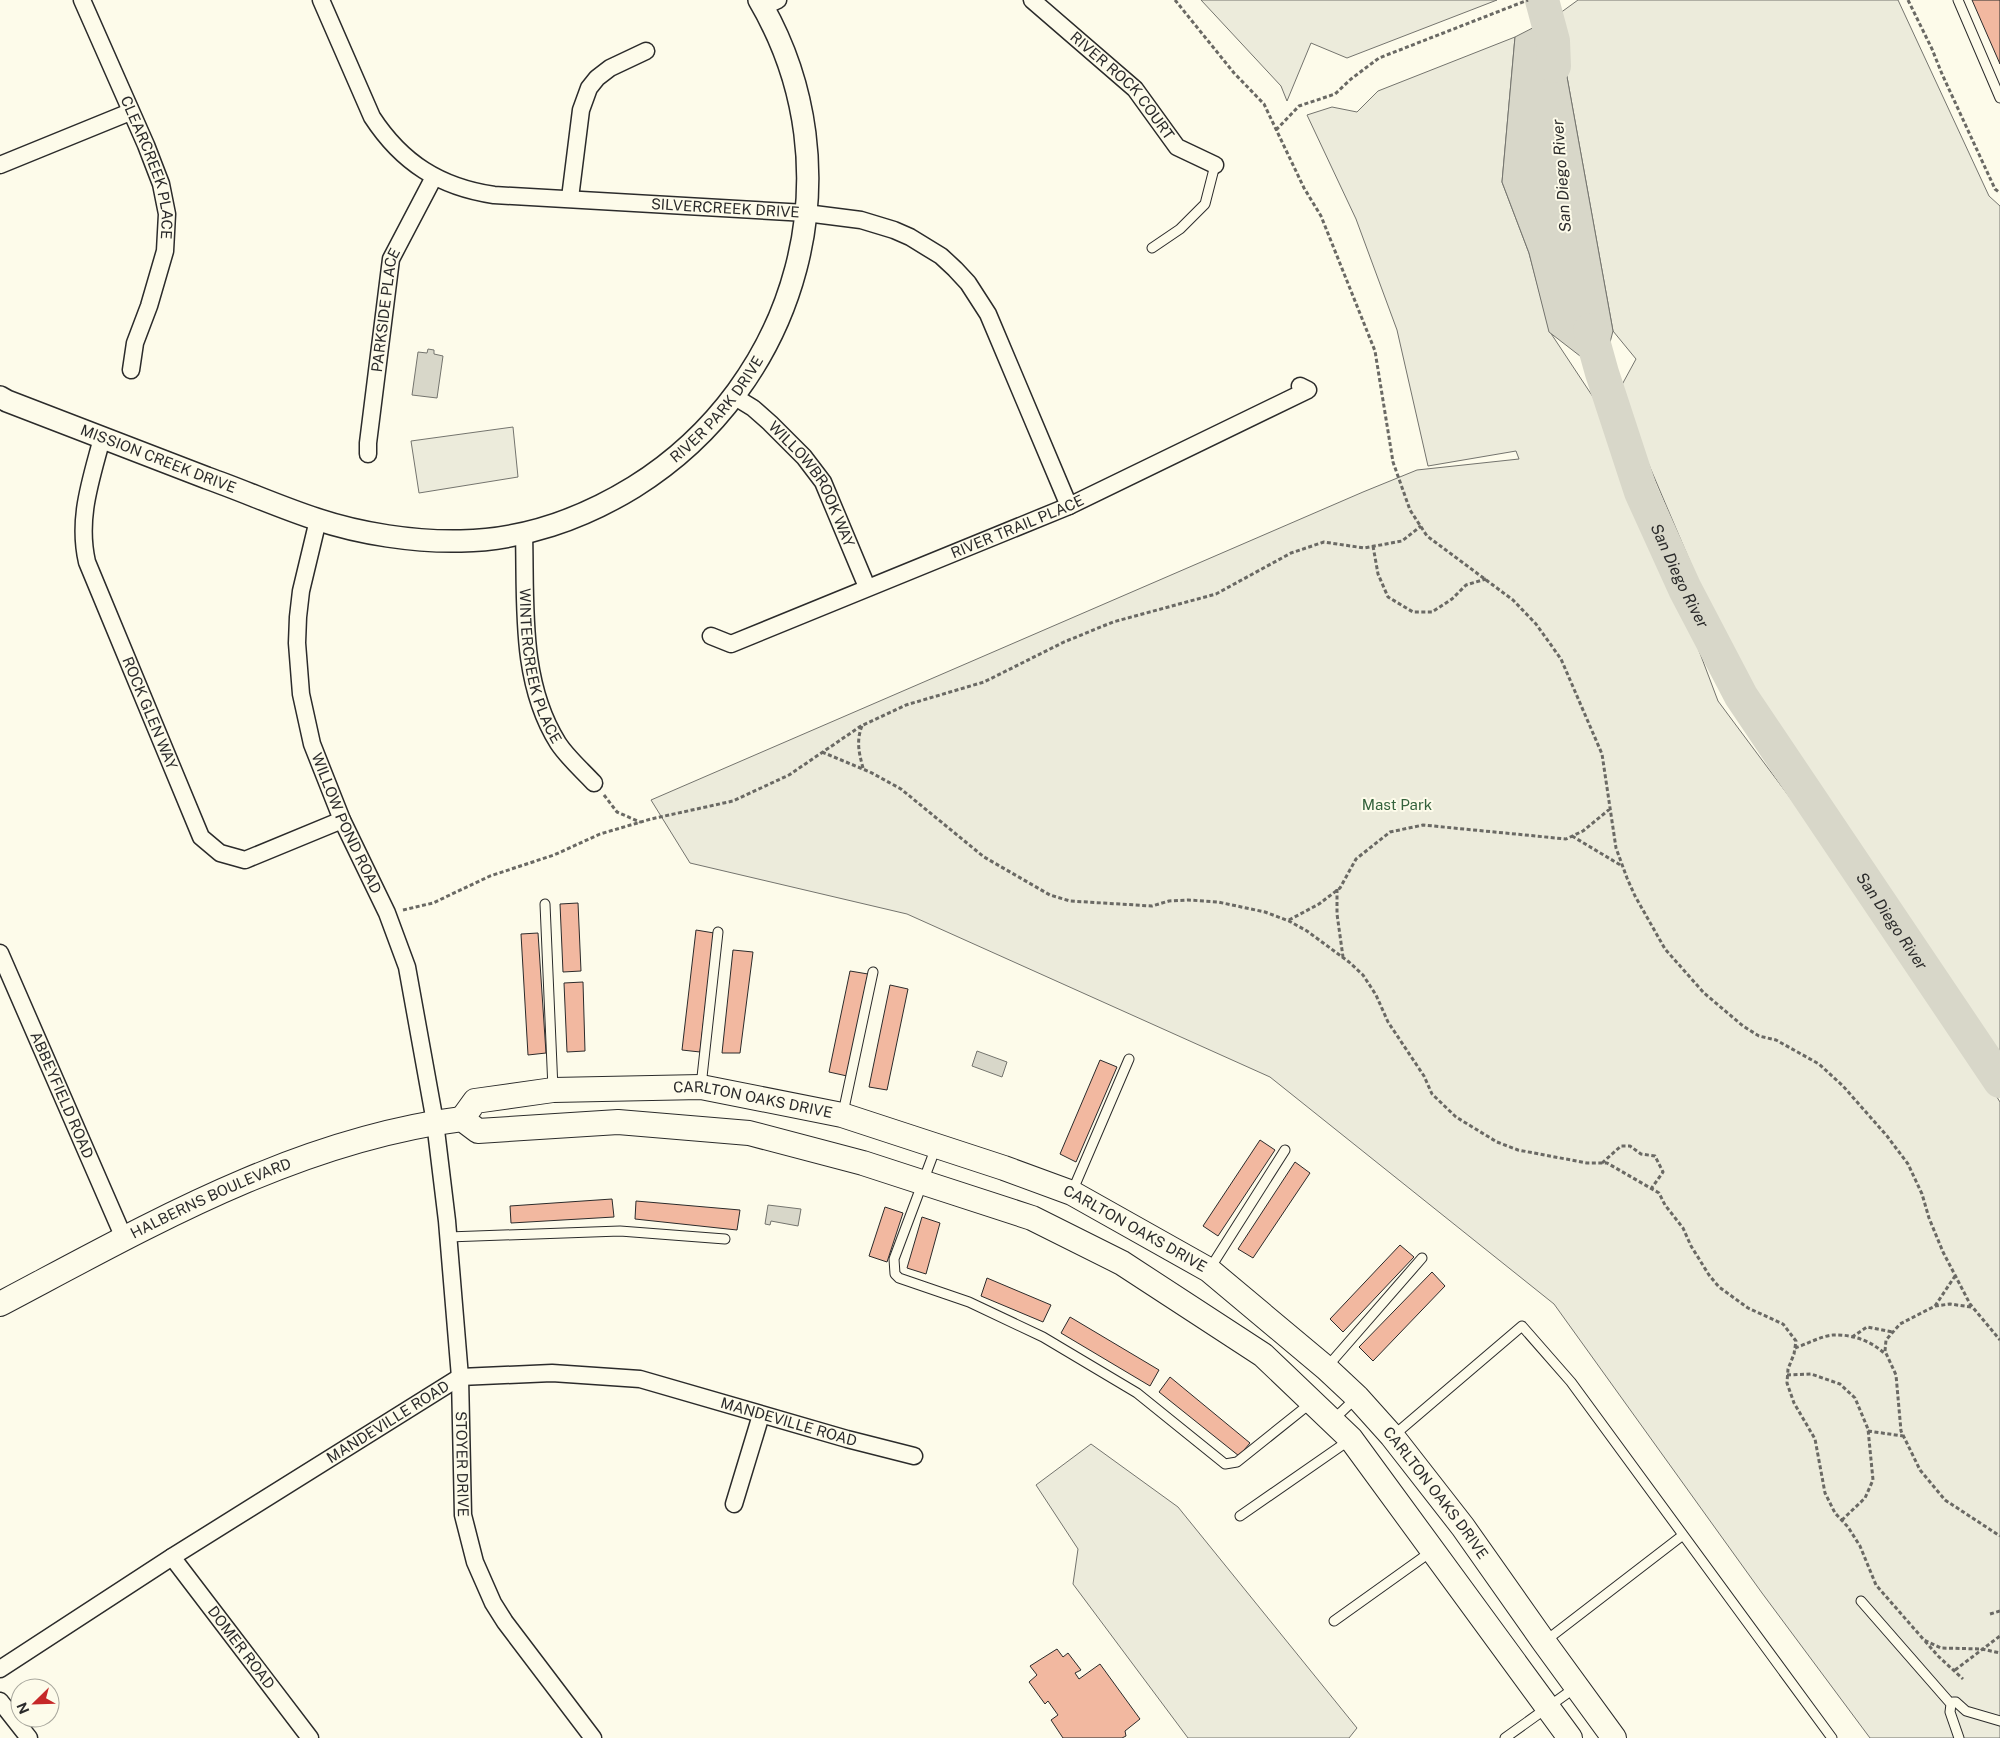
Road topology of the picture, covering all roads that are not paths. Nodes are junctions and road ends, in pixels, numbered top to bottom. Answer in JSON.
{"nodes":[{"id":1,"x":82,"y":0,"type":"edge"},
{"id":2,"x":1032,"y":0,"type":"edge"},
{"id":3,"x":1958,"y":0,"type":"edge"},
{"id":4,"x":322,"y":1,"type":"edge"},
{"id":5,"x":767,"y":2,"type":"edge"},
{"id":6,"x":646,"y":51,"type":"dead end"},
{"id":7,"x":2000,"y":98,"type":"edge"},
{"id":8,"x":130,"y":112,"type":"junction"},
{"id":9,"x":0,"y":165,"type":"edge"},
{"id":10,"x":1215,"y":166,"type":"joint"},
{"id":11,"x":434,"y":177,"type":"junction"},
{"id":12,"x":570,"y":198,"type":"junction"},
{"id":13,"x":806,"y":212,"type":"junction"},
{"id":14,"x":1152,"y":248,"type":"dead end"},
{"id":15,"x":131,"y":370,"type":"dead end"},
{"id":16,"x":1300,"y":386,"type":"dead end"},
{"id":17,"x":0,"y":397,"type":"edge"},
{"id":18,"x":735,"y":397,"type":"junction"},
{"id":19,"x":102,"y":438,"type":"junction"},
{"id":20,"x":368,"y":454,"type":"dead end"},
{"id":21,"x":1069,"y":506,"type":"junction"},
{"id":22,"x":318,"y":520,"type":"junction"},
{"id":23,"x":524,"y":533,"type":"junction"},
{"id":24,"x":867,"y":587,"type":"junction"},
{"id":25,"x":712,"y":636,"type":"dead end"},
{"id":26,"x":594,"y":783,"type":"road end"},
{"id":27,"x":342,"y":820,"type":"junction"},
{"id":28,"x":545,"y":904,"type":"dead end"},
{"id":29,"x":718,"y":932,"type":"dead end"},
{"id":30,"x":0,"y":952,"type":"edge"},
{"id":31,"x":873,"y":972,"type":"dead end"},
{"id":32,"x":1129,"y":1059,"type":"dead end"},
{"id":33,"x":701,"y":1087,"type":"junction"},
{"id":34,"x":553,"y":1090,"type":"junction"},
{"id":35,"x":842,"y":1115,"type":"junction"},
{"id":36,"x":462,"y":1119,"type":"junction"},
{"id":37,"x":435,"y":1122,"type":"junction"},
{"id":38,"x":936,"y":1147,"type":"junction"},
{"id":39,"x":1285,"y":1150,"type":"dead end"},
{"id":40,"x":922,"y":1182,"type":"junction"},
{"id":41,"x":1072,"y":1193,"type":"junction"},
{"id":42,"x":448,"y":1237,"type":"junction"},
{"id":43,"x":124,"y":1238,"type":"junction"},
{"id":44,"x":724,"y":1239,"type":"dead end"},
{"id":45,"x":1422,"y":1258,"type":"dead end"},
{"id":46,"x":1209,"y":1270,"type":"junction"},
{"id":47,"x":0,"y":1304,"type":"edge"},
{"id":48,"x":1326,"y":1368,"type":"junction"},
{"id":49,"x":460,"y":1377,"type":"junction"},
{"id":50,"x":1357,"y":1397,"type":"junction"},
{"id":51,"x":1312,"y":1401,"type":"junction"},
{"id":52,"x":761,"y":1415,"type":"junction"},
{"id":53,"x":1332,"y":1420,"type":"junction"},
{"id":54,"x":1392,"y":1436,"type":"junction"},
{"id":55,"x":1351,"y":1439,"type":"junction"},
{"id":56,"x":914,"y":1456,"type":"dead end"},
{"id":57,"x":734,"y":1504,"type":"dead end"},
{"id":58,"x":1240,"y":1516,"type":"dead end"},
{"id":59,"x":1683,"y":1535,"type":"junction"},
{"id":60,"x":1432,"y":1551,"type":"junction"},
{"id":61,"x":172,"y":1557,"type":"junction"},
{"id":62,"x":1861,"y":1600,"type":"dead end"},
{"id":63,"x":1334,"y":1621,"type":"dead end"},
{"id":64,"x":1544,"y":1642,"type":"junction"},
{"id":65,"x":0,"y":1669,"type":"edge"},
{"id":66,"x":1577,"y":1687,"type":"junction"},
{"id":67,"x":0,"y":1701,"type":"edge"},
{"id":68,"x":1951,"y":1704,"type":"junction"},
{"id":69,"x":1546,"y":1708,"type":"junction"},
{"id":70,"x":2000,"y":1721,"type":"edge"},
{"id":71,"x":29,"y":1738,"type":"edge"},
{"id":72,"x":310,"y":1738,"type":"edge"},
{"id":73,"x":594,"y":1738,"type":"edge"},
{"id":74,"x":1505,"y":1738,"type":"edge"},
{"id":75,"x":1570,"y":1738,"type":"edge"},
{"id":76,"x":1614,"y":1738,"type":"edge"},
{"id":77,"x":1832,"y":1738,"type":"edge"},
{"id":78,"x":1959,"y":1738,"type":"edge"}],
"edges":[{"from":1,"to":8,"type":"street","name":"CLEARCREEK PLACE"},
{"from":2,"to":10,"type":"street","name":"RIVER ROCK COURT"},
{"from":3,"to":7,"type":"lane"},
{"from":4,"to":11,"type":"street","name":"SILVERCREEK DRIVE"},
{"from":5,"to":13,"type":"street","name":"RIVER PARK DRIVE"},
{"from":6,"to":12,"type":"street"},
{"from":8,"to":9,"type":"street"},
{"from":8,"to":15,"type":"street","name":"CLEARCREEK PLACE"},
{"from":10,"to":14,"type":"lane"},
{"from":11,"to":12,"type":"street","name":"SILVERCREEK DRIVE"},
{"from":11,"to":20,"type":"street","name":"PARKSIDE PLACE"},
{"from":12,"to":13,"type":"street","name":"SILVERCREEK DRIVE"},
{"from":13,"to":18,"type":"street","name":"RIVER PARK DRIVE"},
{"from":13,"to":21,"type":"street","name":"SILVERCREEK DRIVE"},
{"from":16,"to":21,"type":"street","name":"RIVER TRAIL PLACE"},
{"from":17,"to":19,"type":"street","name":"MISSION CREEK DRIVE"},
{"from":18,"to":23,"type":"street","name":"RIVER PARK DRIVE"},
{"from":18,"to":24,"type":"street","name":"WILLOWBROOK WAY"},
{"from":19,"to":22,"type":"street","name":"MISSION CREEK DRIVE"},
{"from":19,"to":27,"type":"street","name":"ROCK GLEN WAY"},
{"from":21,"to":24,"type":"street","name":"RIVER TRAIL PLACE"},
{"from":22,"to":23,"type":"street","name":"RIVER PARK DRIVE"},
{"from":22,"to":27,"type":"street","name":"WILLOW POND ROAD"},
{"from":23,"to":26,"type":"street","name":"WINTERCREEK PLACE"},
{"from":24,"to":25,"type":"street","name":"RIVER TRAIL PLACE"},
{"from":27,"to":37,"type":"street","name":"WILLOW POND ROAD"},
{"from":28,"to":34,"type":"lane"},
{"from":29,"to":33,"type":"lane"},
{"from":30,"to":43,"type":"street","name":"ABBEYFIELD ROAD"},
{"from":31,"to":35,"type":"lane"},
{"from":32,"to":41,"type":"lane"},
{"from":33,"to":34,"type":"main road","name":"CARLTON OAKS DRIVE"},
{"from":33,"to":35,"type":"main road","name":"CARLTON OAKS DRIVE"},
{"from":34,"to":36,"type":"main road","name":"CARLTON OAKS DRIVE"},
{"from":35,"to":38,"type":"main road","name":"CARLTON OAKS DRIVE"},
{"from":36,"to":37,"type":"main road"},
{"from":36,"to":40,"type":"main road"},
{"from":37,"to":42,"type":"street","name":"STOYER DRIVE"},
{"from":37,"to":43,"type":"main road","name":"HALBERNS BOULEVARD"},
{"from":38,"to":40,"type":"lane"},
{"from":38,"to":41,"type":"main road","name":"CARLTON OAKS DRIVE"},
{"from":39,"to":46,"type":"lane"},
{"from":40,"to":51,"type":"main road"},
{"from":40,"to":51,"type":"lane"},
{"from":41,"to":46,"type":"main road","name":"CARLTON OAKS DRIVE"},
{"from":42,"to":44,"type":"lane"},
{"from":42,"to":49,"type":"street","name":"STOYER DRIVE"},
{"from":43,"to":47,"type":"main road","name":"HALBERNS BOULEVARD"},
{"from":45,"to":48,"type":"lane"},
{"from":46,"to":48,"type":"main road","name":"CARLTON OAKS DRIVE"},
{"from":48,"to":50,"type":"main road","name":"CARLTON OAKS DRIVE"},
{"from":49,"to":52,"type":"street","name":"MANDEVILLE ROAD"},
{"from":49,"to":61,"type":"street","name":"MANDEVILLE ROAD"},
{"from":49,"to":73,"type":"street","name":"STOYER DRIVE"},
{"from":50,"to":53,"type":"lane"},
{"from":50,"to":54,"type":"main road","name":"CARLTON OAKS DRIVE"},
{"from":51,"to":53,"type":"main road"},
{"from":52,"to":56,"type":"street","name":"MANDEVILLE ROAD"},
{"from":52,"to":57,"type":"street"},
{"from":53,"to":55,"type":"main road"},
{"from":54,"to":59,"type":"lane"},
{"from":54,"to":64,"type":"main road","name":"CARLTON OAKS DRIVE"},
{"from":55,"to":58,"type":"lane"},
{"from":55,"to":60,"type":"main road"},
{"from":59,"to":64,"type":"lane"},
{"from":59,"to":77,"type":"lane"},
{"from":60,"to":63,"type":"lane"},
{"from":60,"to":69,"type":"main road"},
{"from":61,"to":65,"type":"street","name":"MANDEVILLE ROAD"},
{"from":61,"to":72,"type":"street","name":"DOMER ROAD"},
{"from":62,"to":68,"type":"lane"},
{"from":64,"to":66,"type":"main road","name":"CARLTON OAKS DRIVE"},
{"from":66,"to":69,"type":"lane"},
{"from":66,"to":76,"type":"main road","name":"CARLTON OAKS DRIVE"},
{"from":67,"to":71,"type":"street"},
{"from":68,"to":70,"type":"lane"},
{"from":68,"to":78,"type":"lane"},
{"from":69,"to":74,"type":"lane"},
{"from":69,"to":75,"type":"main road"}]}
